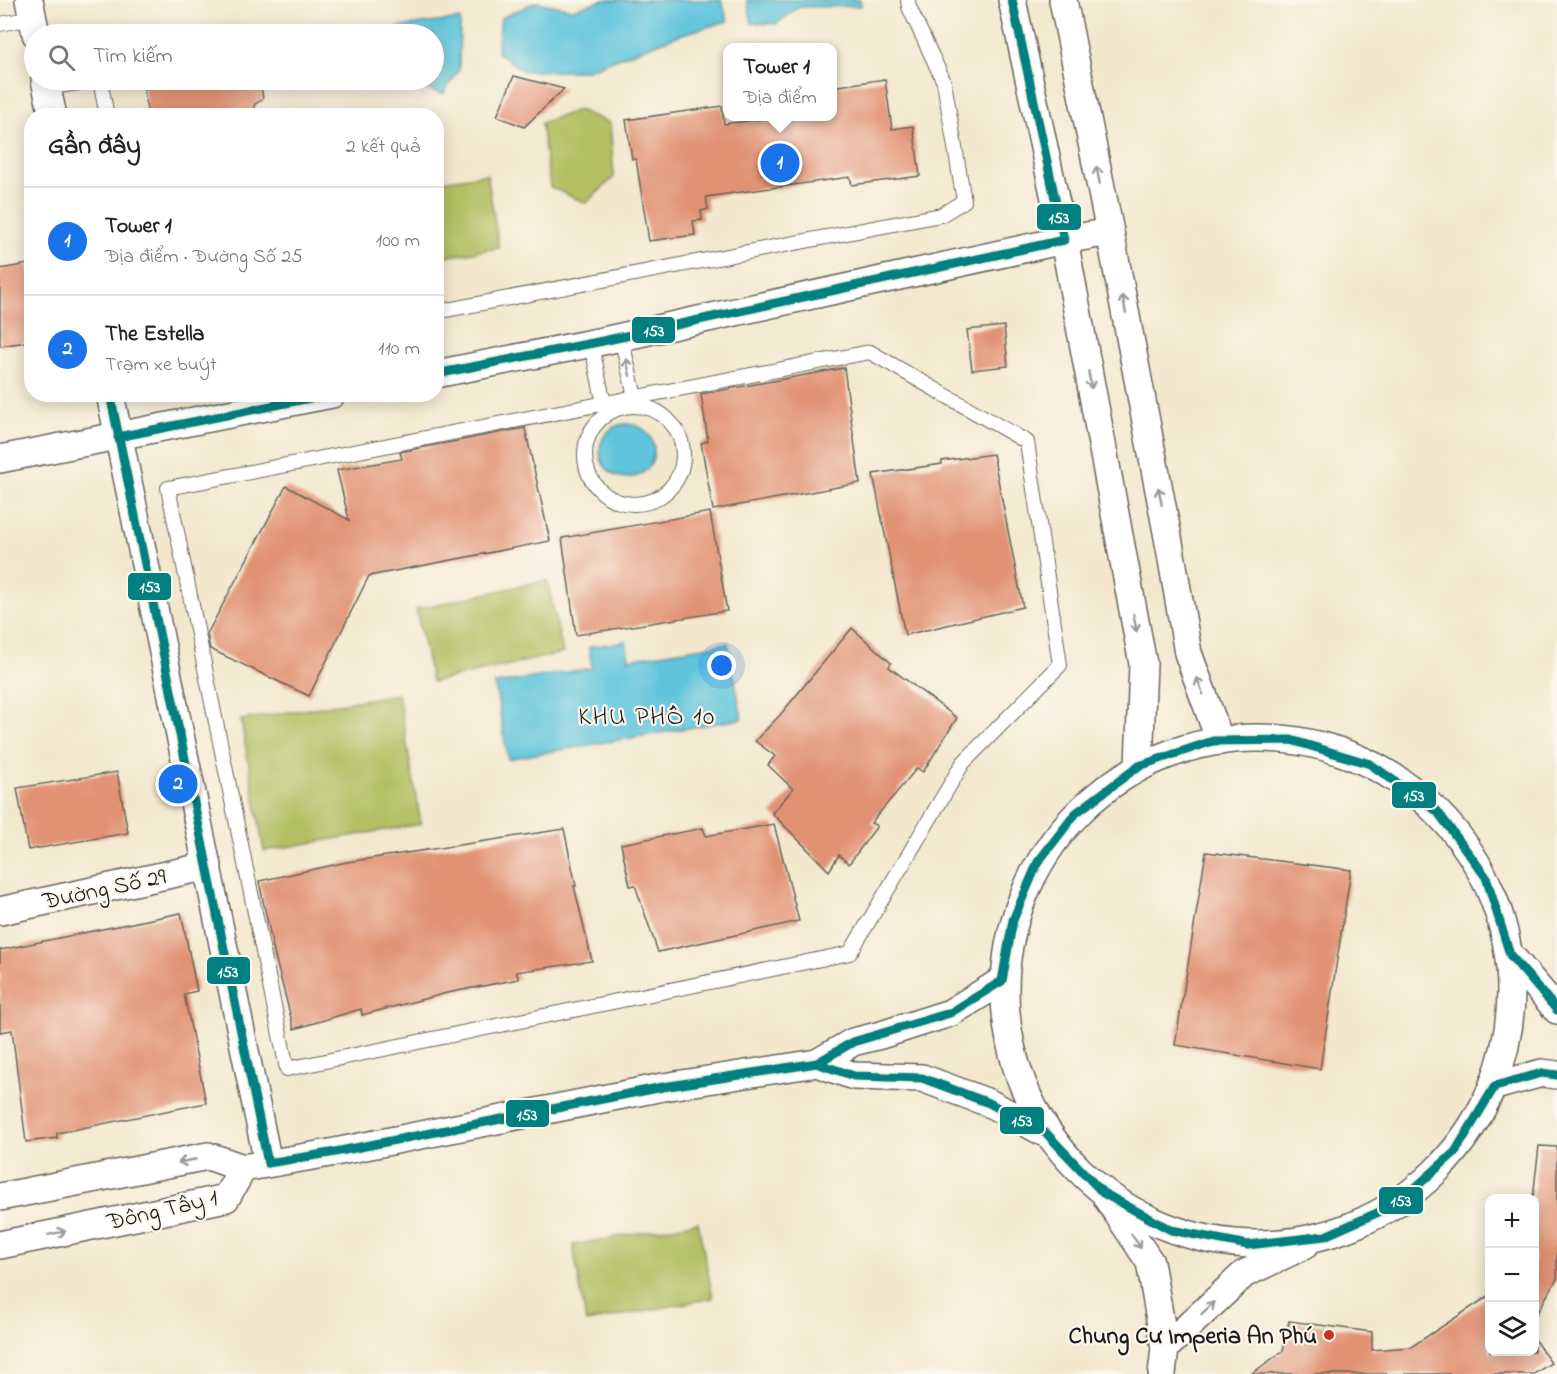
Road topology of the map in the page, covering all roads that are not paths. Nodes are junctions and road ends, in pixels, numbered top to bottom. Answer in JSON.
{"nodes":[{"id":1,"x":908,"y":0,"type":"edge"},
{"id":2,"x":1012,"y":0,"type":"edge"},
{"id":3,"x":1063,"y":0,"type":"edge"},
{"id":4,"x":33,"y":18,"type":"edge"},
{"id":5,"x":0,"y":24,"type":"edge"},
{"id":6,"x":47,"y":90,"type":"edge"},
{"id":7,"x":102,"y":90,"type":"edge"},
{"id":8,"x":51,"y":108,"type":"edge"},
{"id":9,"x":105,"y":108,"type":"edge"},
{"id":10,"x":1110,"y":232,"type":"junction"},
{"id":11,"x":1064,"y":240,"type":"junction"},
{"id":12,"x":444,"y":310,"type":"edge"},
{"id":13,"x":621,"y":337,"type":"junction"},
{"id":14,"x":591,"y":343,"type":"junction"},
{"id":15,"x":444,"y":372,"type":"edge"},
{"id":16,"x":635,"y":397,"type":"junction"},
{"id":17,"x":111,"y":402,"type":"edge"},
{"id":18,"x":292,"y":402,"type":"edge"},
{"id":19,"x":604,"y":404,"type":"junction"},
{"id":20,"x":621,"y":404,"type":"junction"},
{"id":21,"x":118,"y":437,"type":"junction"},
{"id":22,"x":0,"y":459,"type":"edge"},
{"id":23,"x":1220,"y":741,"type":"junction"},
{"id":24,"x":1139,"y":766,"type":"junction"},
{"id":25,"x":208,"y":866,"type":"junction"},
{"id":26,"x":0,"y":911,"type":"edge"},
{"id":27,"x":1510,"y":955,"type":"junction"},
{"id":28,"x":1002,"y":981,"type":"junction"},
{"id":29,"x":1557,"y":1010,"type":"edge"},
{"id":30,"x":817,"y":1063,"type":"junction"},
{"id":31,"x":1557,"y":1075,"type":"edge"},
{"id":32,"x":1495,"y":1086,"type":"junction"},
{"id":33,"x":1047,"y":1134,"type":"junction"},
{"id":34,"x":256,"y":1165,"type":"junction"},
{"id":35,"x":1103,"y":1193,"type":"junction"},
{"id":36,"x":0,"y":1197,"type":"edge"},
{"id":37,"x":1325,"y":1236,"type":"junction"},
{"id":38,"x":0,"y":1245,"type":"edge"},
{"id":39,"x":1163,"y":1361,"type":"edge"}],
"edges":[{"from":1,"to":12,"type":"lane"},
{"from":2,"to":11,"type":"street"},
{"from":10,"to":3,"type":"street","one_way":true},
{"from":4,"to":5,"type":"lane"},
{"from":6,"to":8,"type":"street"},
{"from":7,"to":9,"type":"lane"},
{"from":10,"to":11,"type":"street"},
{"from":23,"to":10,"type":"street","one_way":true},
{"from":11,"to":13,"type":"street"},
{"from":11,"to":24,"type":"street","one_way":true},
{"from":13,"to":14,"type":"street"},
{"from":16,"to":13,"type":"lane","one_way":true},
{"from":14,"to":15,"type":"street"},
{"from":14,"to":19,"type":"lane"},
{"from":16,"to":19,"type":"lane"},
{"from":16,"to":20,"type":"lane"},
{"from":17,"to":21,"type":"street"},
{"from":18,"to":21,"type":"street"},
{"from":19,"to":20,"type":"lane"},
{"from":20,"to":20,"type":"lane"},
{"from":21,"to":22,"type":"street"},
{"from":21,"to":25,"type":"street"},
{"from":23,"to":24,"type":"street"},
{"from":23,"to":27,"type":"street"},
{"from":24,"to":28,"type":"street"},
{"from":25,"to":26,"type":"street","name":"Đường Số 29"},
{"from":25,"to":34,"type":"street"},
{"from":27,"to":29,"type":"street"},
{"from":27,"to":32,"type":"street"},
{"from":28,"to":30,"type":"street"},
{"from":28,"to":33,"type":"street"},
{"from":30,"to":33,"type":"street"},
{"from":30,"to":34,"type":"street"},
{"from":31,"to":32,"type":"street"},
{"from":32,"to":37,"type":"street"},
{"from":33,"to":35,"type":"street"},
{"from":34,"to":36,"type":"street","name":"Đông Tây 1","one_way":true},
{"from":38,"to":34,"type":"street","name":"Đông Tây 1","one_way":true},
{"from":35,"to":37,"type":"street"},
{"from":35,"to":39,"type":"street","one_way":true},
{"from":39,"to":37,"type":"street","one_way":true}]}
